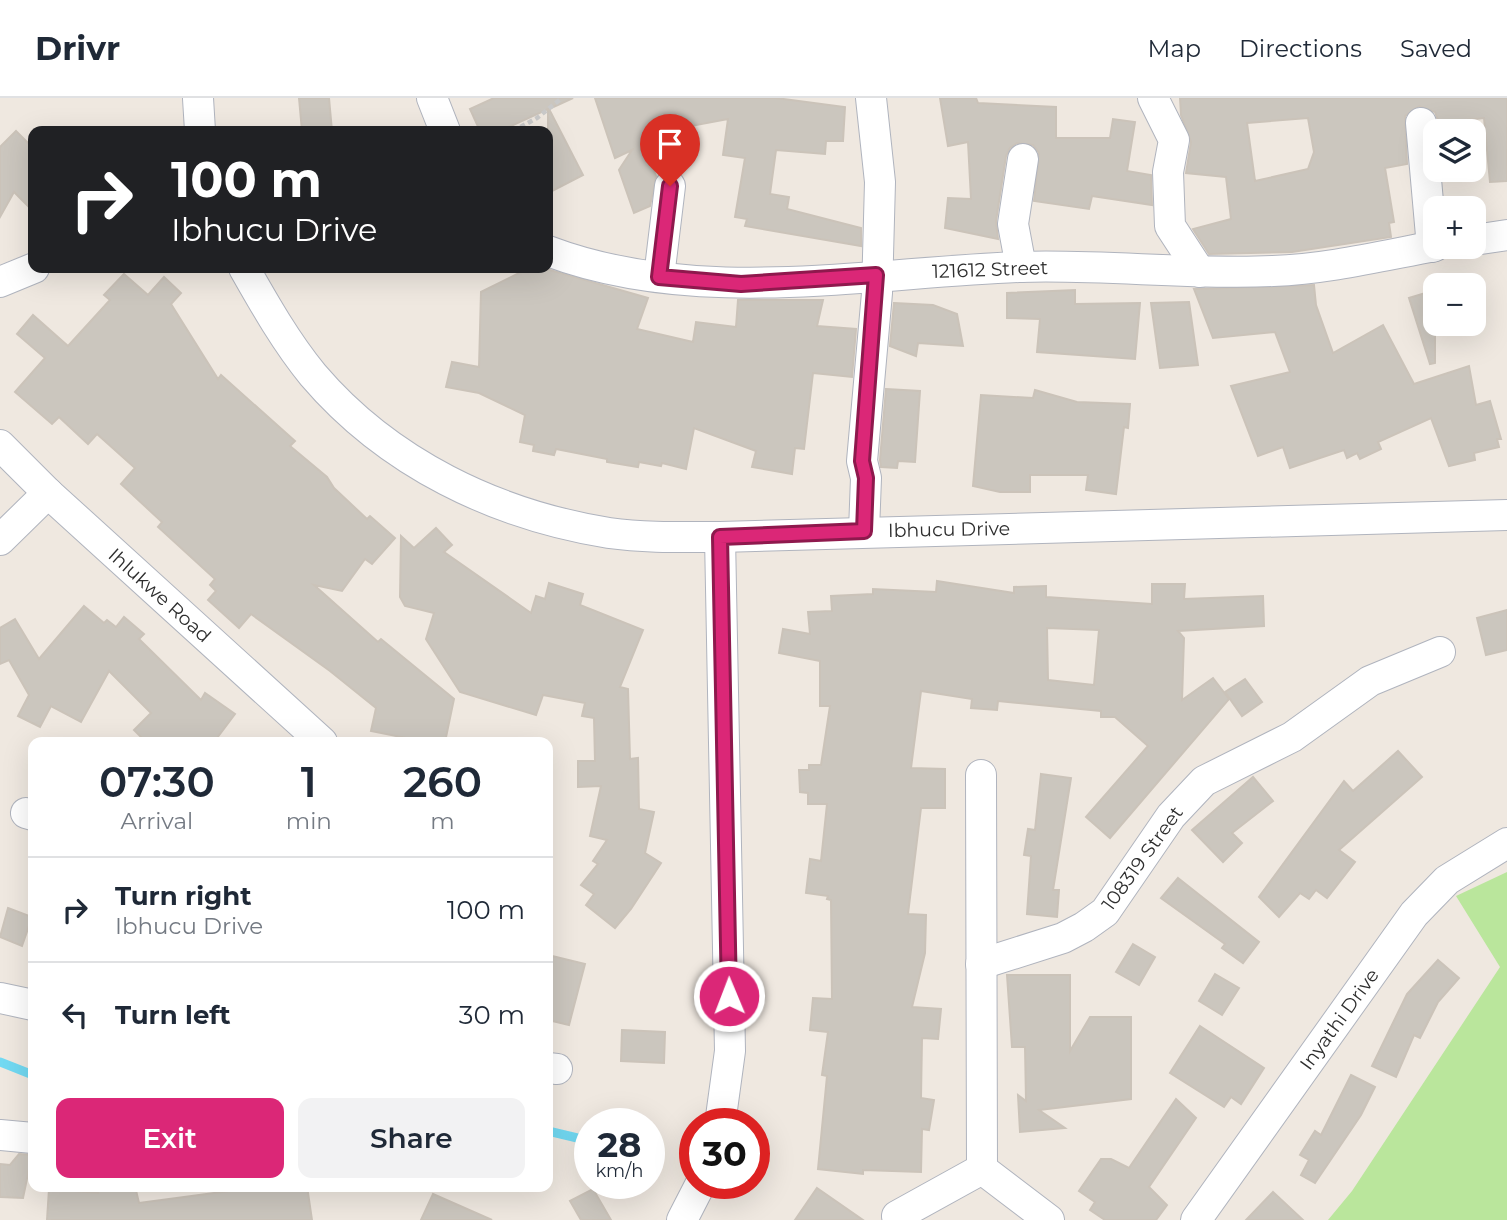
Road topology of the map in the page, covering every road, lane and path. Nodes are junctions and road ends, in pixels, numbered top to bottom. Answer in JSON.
{"nodes":[{"id":1,"x":198,"y":98,"type":"edge"},
{"id":2,"x":432,"y":98,"type":"edge"},
{"id":3,"x":562,"y":98,"type":"edge"},
{"id":4,"x":871,"y":98,"type":"edge"},
{"id":5,"x":1153,"y":98,"type":"edge"},
{"id":6,"x":1421,"y":123,"type":"dead end"},
{"id":7,"x":200,"y":126,"type":"edge"},
{"id":8,"x":443,"y":126,"type":"edge"},
{"id":9,"x":522,"y":126,"type":"edge"},
{"id":10,"x":1023,"y":159,"type":"dead end"},
{"id":11,"x":670,"y":186,"type":"dead end"},
{"id":12,"x":1428,"y":196,"type":"edge"},
{"id":13,"x":1507,"y":235,"type":"edge"},
{"id":14,"x":1486,"y":238,"type":"edge"},
{"id":15,"x":1423,"y":249,"type":"edge"},
{"id":16,"x":553,"y":253,"type":"edge"},
{"id":17,"x":1021,"y":267,"type":"junction"},
{"id":18,"x":28,"y":270,"type":"edge"},
{"id":19,"x":1200,"y":272,"type":"junction"},
{"id":20,"x":247,"y":273,"type":"edge"},
{"id":21,"x":876,"y":275,"type":"junction"},
{"id":22,"x":659,"y":277,"type":"junction"},
{"id":23,"x":0,"y":282,"type":"edge"},
{"id":24,"x":0,"y":445,"type":"edge"},
{"id":25,"x":48,"y":494,"type":"junction"},
{"id":26,"x":1507,"y":515,"type":"edge"},
{"id":27,"x":864,"y":531,"type":"junction"},
{"id":28,"x":720,"y":537,"type":"junction"},
{"id":29,"x":0,"y":540,"type":"edge"},
{"id":30,"x":1440,"y":652,"type":"dead end"},
{"id":31,"x":316,"y":737,"type":"edge"},
{"id":32,"x":981,"y":775,"type":"dead end"},
{"id":33,"x":1507,"y":843,"type":"edge"},
{"id":34,"x":981,"y":964,"type":"junction"},
{"id":35,"x":0,"y":998,"type":"edge"},
{"id":36,"x":28,"y":1004,"type":"edge"},
{"id":37,"x":722,"y":1108,"type":"edge"},
{"id":38,"x":0,"y":1135,"type":"edge"},
{"id":39,"x":28,"y":1138,"type":"edge"},
{"id":40,"x":982,"y":1169,"type":"junction"},
{"id":41,"x":693,"y":1199,"type":"edge"},
{"id":42,"x":897,"y":1216,"type":"dead end"},
{"id":43,"x":682,"y":1220,"type":"edge"},
{"id":44,"x":1049,"y":1220,"type":"edge"},
{"id":45,"x":1196,"y":1220,"type":"edge"}],
"edges":[{"from":1,"to":7,"type":"street"},
{"from":2,"to":8,"type":"street"},
{"from":3,"to":9,"type":"path"},
{"from":4,"to":21,"type":"street"},
{"from":5,"to":19,"type":"street"},
{"from":6,"to":12,"type":"street"},
{"from":10,"to":17,"type":"street"},
{"from":11,"to":22,"type":"street"},
{"from":13,"to":14,"type":"street"},
{"from":15,"to":19,"type":"street","name":"121612 Street"},
{"from":16,"to":22,"type":"street","name":"121612 Street"},
{"from":17,"to":19,"type":"street","name":"121612 Street"},
{"from":17,"to":21,"type":"street","name":"121612 Street"},
{"from":18,"to":23,"type":"street"},
{"from":20,"to":28,"type":"street","name":"Ibhucu Drive"},
{"from":21,"to":22,"type":"street","name":"121612 Street"},
{"from":21,"to":27,"type":"street"},
{"from":24,"to":25,"type":"street","name":"Ihlukwe Road"},
{"from":25,"to":29,"type":"street"},
{"from":25,"to":31,"type":"street","name":"Ihlukwe Road"},
{"from":26,"to":27,"type":"street","name":"Ibhucu Drive"},
{"from":27,"to":28,"type":"street","name":"Ibhucu Drive"},
{"from":28,"to":37,"type":"street"},
{"from":30,"to":34,"type":"street","name":"108319 Street"},
{"from":32,"to":34,"type":"street"},
{"from":33,"to":45,"type":"street","name":"Inyathi Drive"},
{"from":34,"to":40,"type":"street"},
{"from":35,"to":36,"type":"street"},
{"from":38,"to":39,"type":"street"},
{"from":40,"to":42,"type":"street"},
{"from":40,"to":44,"type":"street"},
{"from":41,"to":43,"type":"street"}]}
